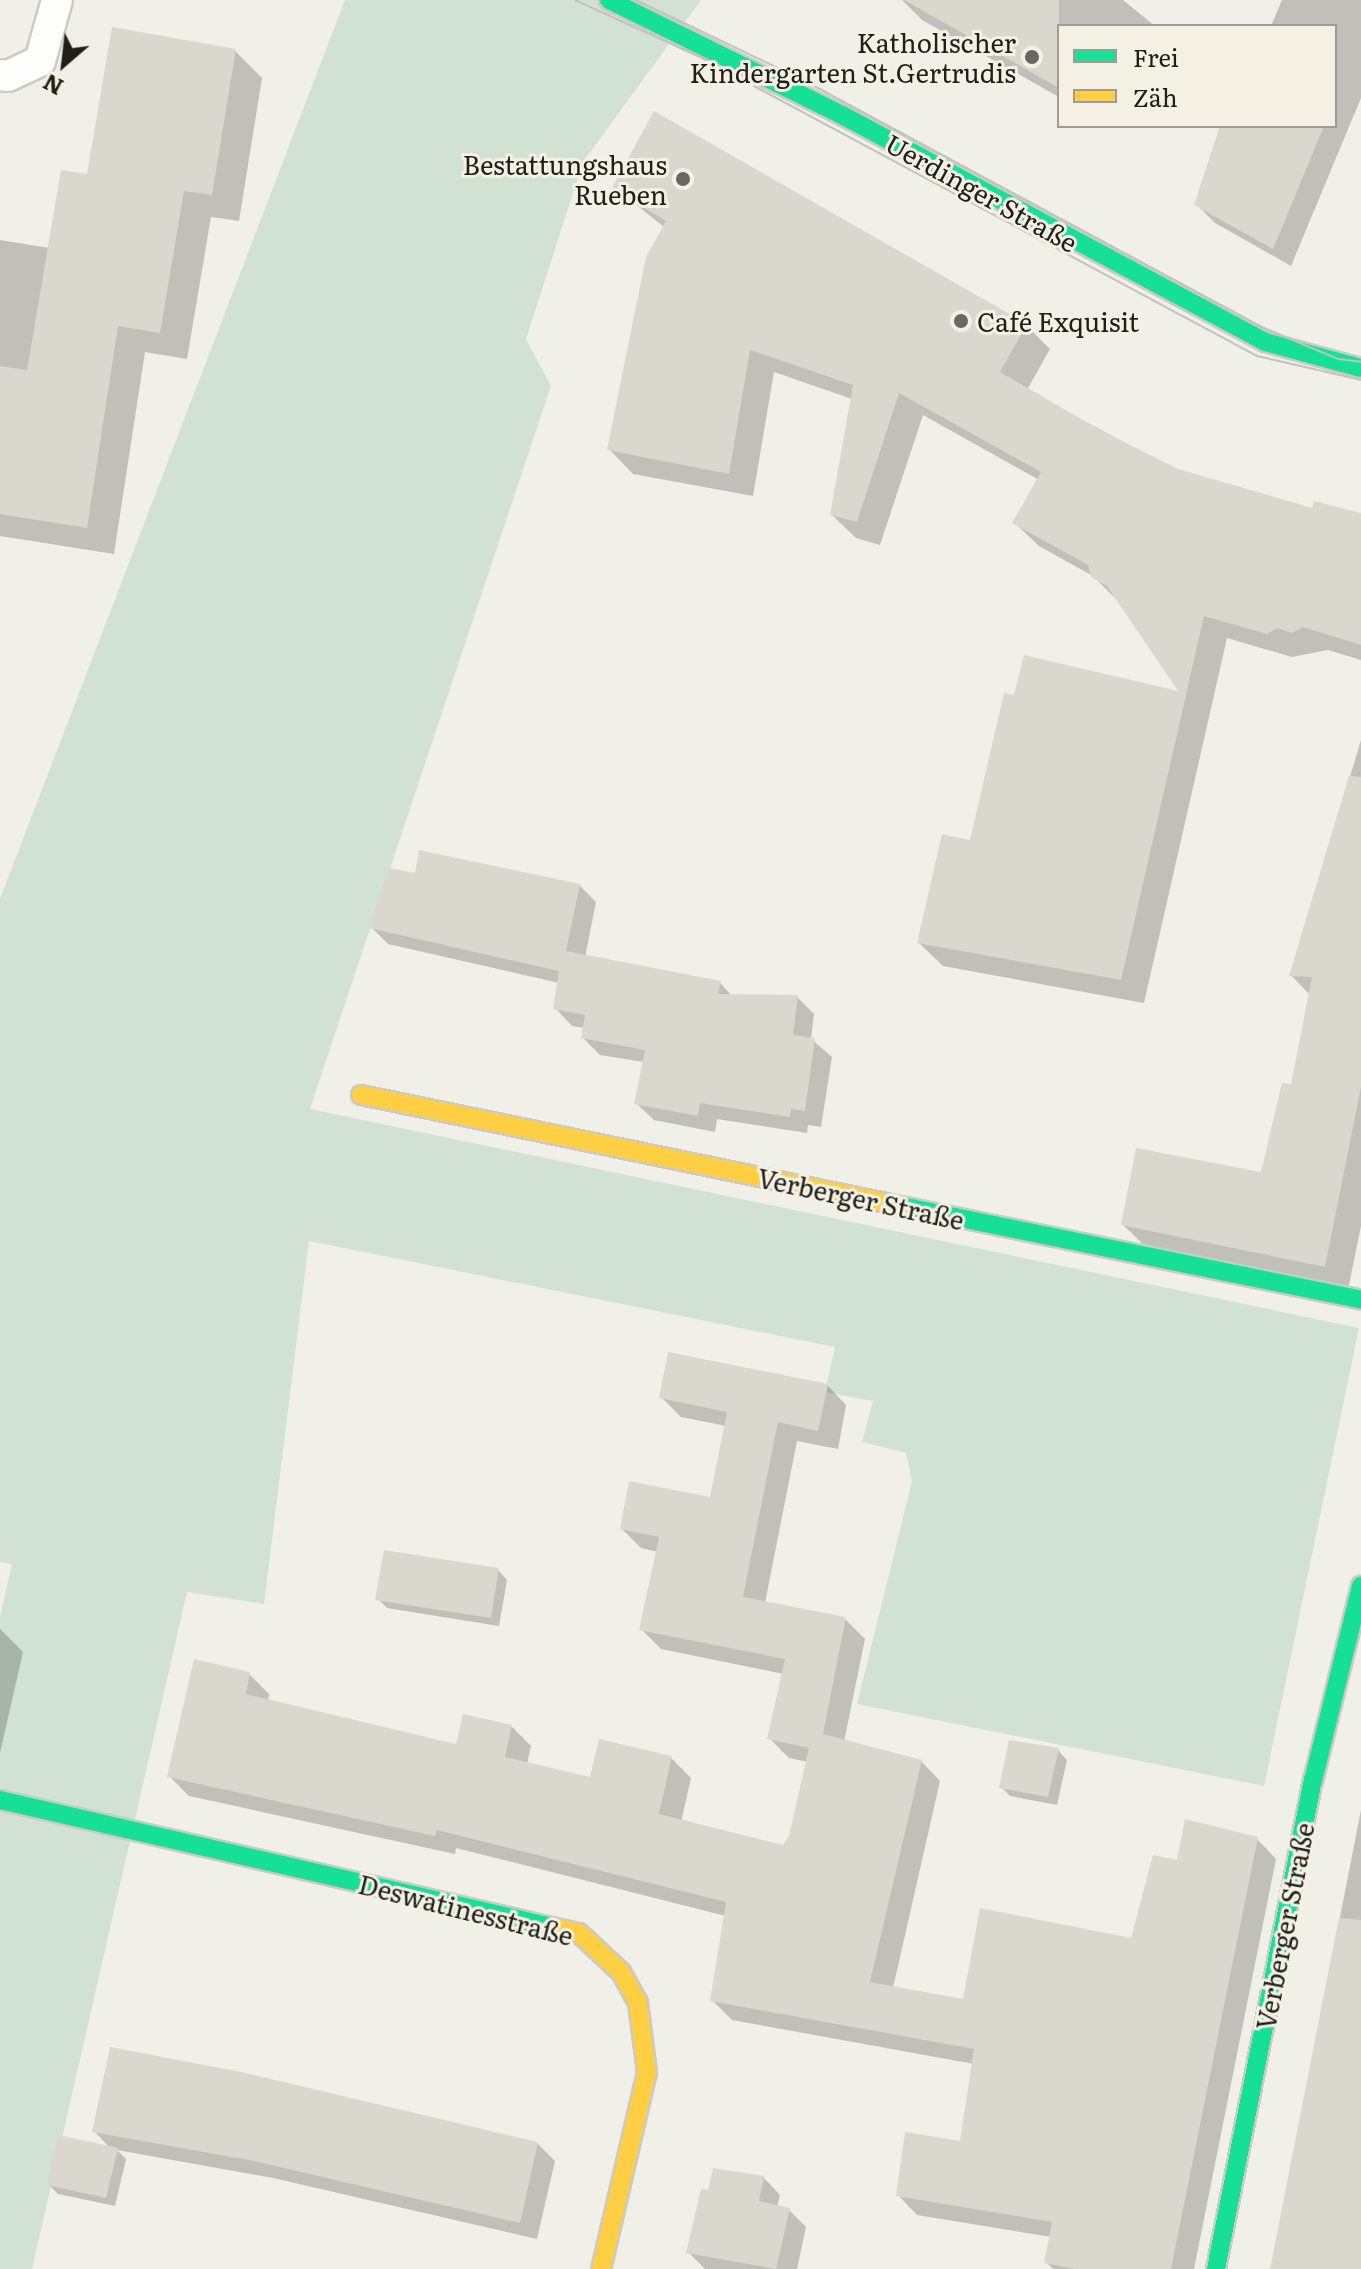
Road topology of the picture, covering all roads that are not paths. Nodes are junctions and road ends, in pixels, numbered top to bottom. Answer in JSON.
{"nodes":[{"id":1,"x":57,"y":0,"type":"edge"},
{"id":2,"x":609,"y":0,"type":"edge"},
{"id":3,"x":0,"y":75,"type":"edge"},
{"id":4,"x":1361,"y":368,"type":"edge"},
{"id":5,"x":361,"y":1095,"type":"dead end"},
{"id":6,"x":1361,"y":1300,"type":"edge"},
{"id":7,"x":1361,"y":1586,"type":"edge"},
{"id":8,"x":0,"y":1800,"type":"edge"},
{"id":9,"x":601,"y":2269,"type":"edge"},
{"id":10,"x":1216,"y":2269,"type":"edge"}],
"edges":[{"from":1,"to":3,"type":"lane"},
{"from":2,"to":4,"type":"street","name":"Uerdinger Straße"},
{"from":5,"to":6,"type":"street","name":"Verberger Straße"},
{"from":7,"to":10,"type":"street","name":"Verberger Straße"},
{"from":8,"to":9,"type":"street","name":"Deswatinesstraße"}]}
